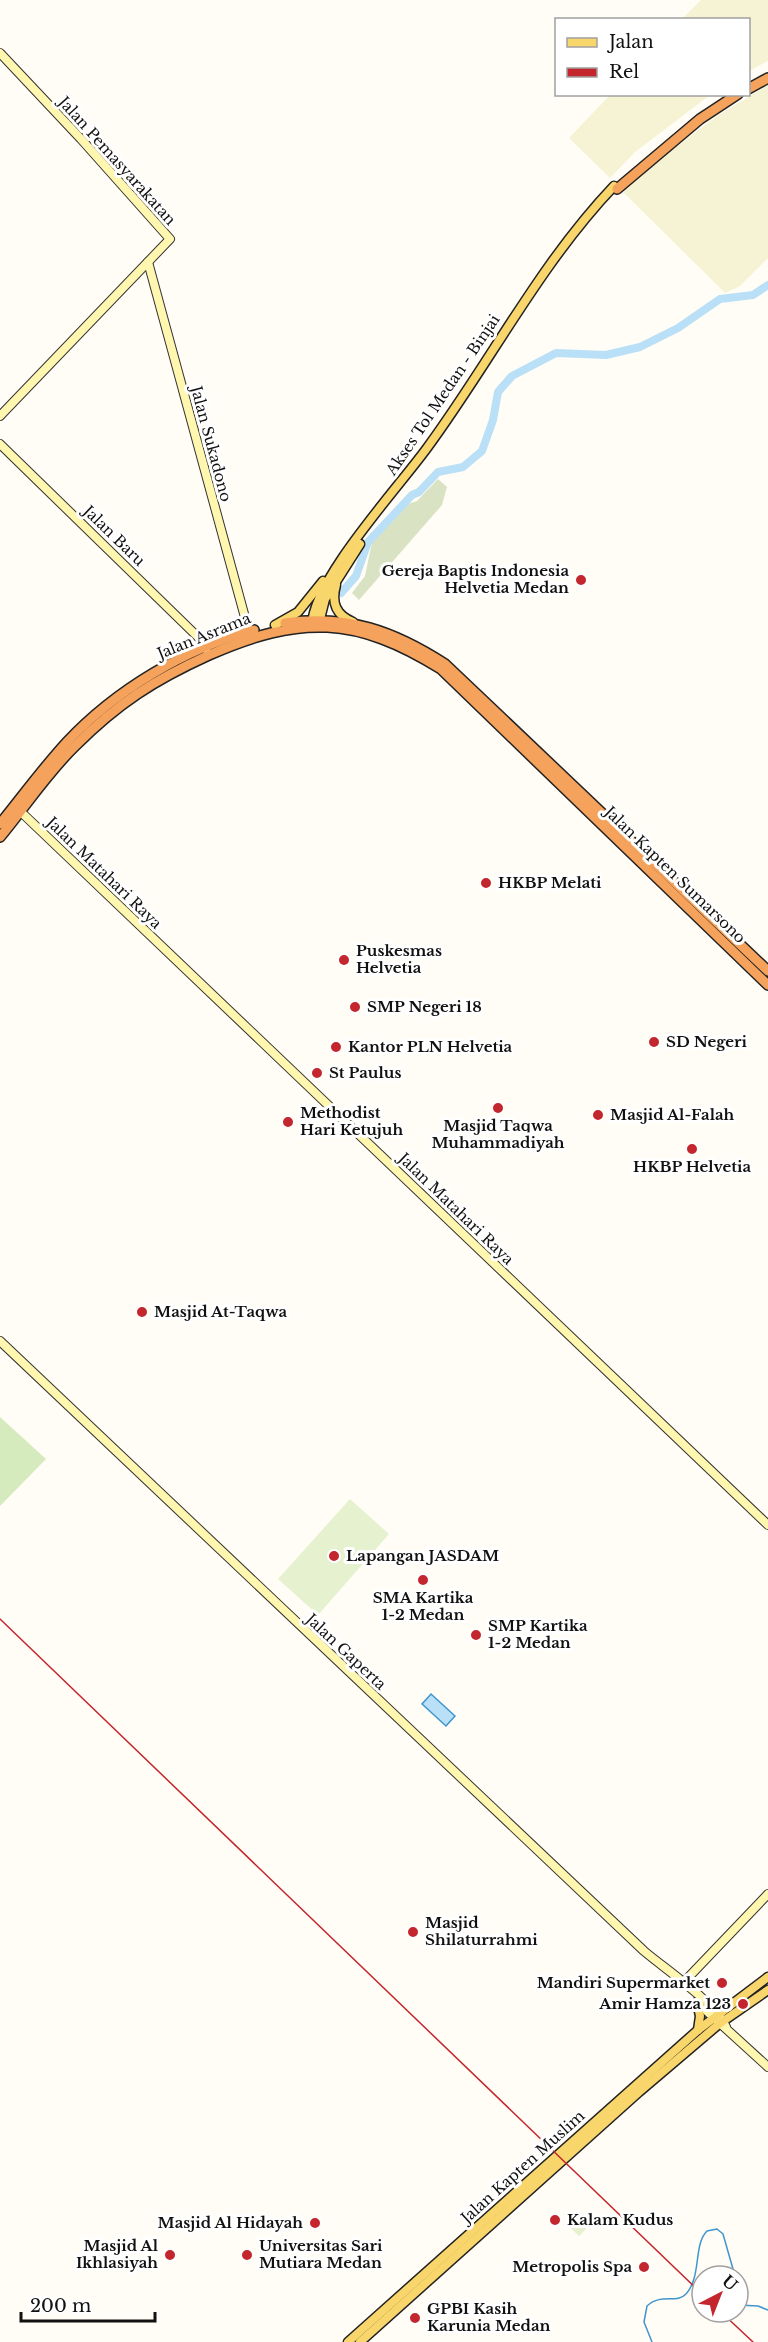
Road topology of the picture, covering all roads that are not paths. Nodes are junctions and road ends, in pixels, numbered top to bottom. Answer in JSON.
{"nodes":[{"id":1,"x":0,"y":53,"type":"edge"},
{"id":2,"x":768,"y":72,"type":"edge"},
{"id":3,"x":768,"y":78,"type":"edge"},
{"id":4,"x":750,"y":81,"type":"edge"},
{"id":5,"x":750,"y":87,"type":"edge"},
{"id":6,"x":724,"y":96,"type":"edge"},
{"id":7,"x":735,"y":96,"type":"edge"},
{"id":8,"x":616,"y":188,"type":"junction"},
{"id":9,"x":148,"y":262,"type":"junction"},
{"id":10,"x":0,"y":416,"type":"edge"},
{"id":11,"x":0,"y":444,"type":"edge"},
{"id":12,"x":337,"y":571,"type":"junction"},
{"id":13,"x":315,"y":624,"type":"junction"},
{"id":14,"x":359,"y":624,"type":"junction"},
{"id":15,"x":275,"y":625,"type":"junction"},
{"id":16,"x":249,"y":632,"type":"junction"},
{"id":17,"x":205,"y":647,"type":"junction"},
{"id":18,"x":566,"y":784,"type":"junction"},
{"id":19,"x":21,"y":812,"type":"junction"},
{"id":20,"x":0,"y":824,"type":"edge"},
{"id":21,"x":0,"y":837,"type":"edge"},
{"id":22,"x":768,"y":971,"type":"edge"},
{"id":23,"x":768,"y":985,"type":"edge"},
{"id":24,"x":0,"y":1341,"type":"edge"},
{"id":25,"x":768,"y":1525,"type":"edge"},
{"id":26,"x":768,"y":1894,"type":"edge"},
{"id":27,"x":768,"y":1977,"type":"edge"},
{"id":28,"x":681,"y":1982,"type":"junction"},
{"id":29,"x":768,"y":1990,"type":"edge"},
{"id":30,"x":702,"y":2003,"type":"junction"},
{"id":31,"x":726,"y":2007,"type":"junction"},
{"id":32,"x":720,"y":2020,"type":"junction"},
{"id":33,"x":698,"y":2030,"type":"junction"},
{"id":34,"x":768,"y":2067,"type":"edge"},
{"id":35,"x":348,"y":2342,"type":"edge"},
{"id":36,"x":360,"y":2342,"type":"edge"}],
"edges":[{"from":1,"to":9,"type":"street","name":"Jalan Pemasyarakatan"},
{"from":2,"to":4,"type":"highway"},
{"from":3,"to":5,"type":"highway"},
{"from":6,"to":8,"type":"highway"},
{"from":7,"to":8,"type":"highway"},
{"from":8,"to":12,"type":"main road","name":"Akses Tol Medan - Binjai"},
{"from":9,"to":10,"type":"street","name":"Jalan Pemasyarakatan"},
{"from":9,"to":16,"type":"street","name":"Jalan Sukadono"},
{"from":11,"to":17,"type":"street","name":"Jalan Baru"},
{"from":12,"to":13,"type":"main road","name":"Akses Tol Medan - Binjai"},
{"from":12,"to":14,"type":"main road"},
{"from":12,"to":15,"type":"main road"},
{"from":13,"to":14,"type":"highway","name":"Jalan Asrama"},
{"from":13,"to":15,"type":"highway","name":"Jalan Asrama"},
{"from":13,"to":17,"type":"highway","name":"Jalan Asrama"},
{"from":13,"to":18,"type":"highway","name":"Jalan Asrama"},
{"from":14,"to":18,"type":"highway","name":"Jalan Asrama"},
{"from":15,"to":16,"type":"highway","name":"Jalan Asrama"},
{"from":16,"to":17,"type":"highway","name":"Jalan Asrama"},
{"from":17,"to":19,"type":"highway","name":"Jalan Asrama"},
{"from":17,"to":20,"type":"highway","name":"Jalan Asrama"},
{"from":18,"to":22,"type":"highway","name":"Jalan Kapten Sumarsono"},
{"from":18,"to":23,"type":"highway","name":"Jalan Kapten Sumarsono"},
{"from":19,"to":21,"type":"highway","name":"Jalan Asrama"},
{"from":19,"to":25,"type":"street","name":"Jalan Matahari Raya"},
{"from":24,"to":28,"type":"street","name":"Jalan Gaperta"},
{"from":26,"to":28,"type":"street"},
{"from":27,"to":31,"type":"main road"},
{"from":28,"to":30,"type":"street","name":"Jalan Gaperta"},
{"from":29,"to":32,"type":"main road"},
{"from":30,"to":31,"type":"main road"},
{"from":30,"to":32,"type":"street","name":"Jalan Gaperta"},
{"from":30,"to":33,"type":"main road"},
{"from":31,"to":32,"type":"main road"},
{"from":32,"to":33,"type":"main road","name":"Jalan Kapten Muslim"},
{"from":32,"to":34,"type":"street","name":"Jalan Gaperta"},
{"from":32,"to":36,"type":"main road","name":"Jalan Kapten Muslim"},
{"from":33,"to":35,"type":"main road","name":"Jalan Kapten Muslim"}]}
